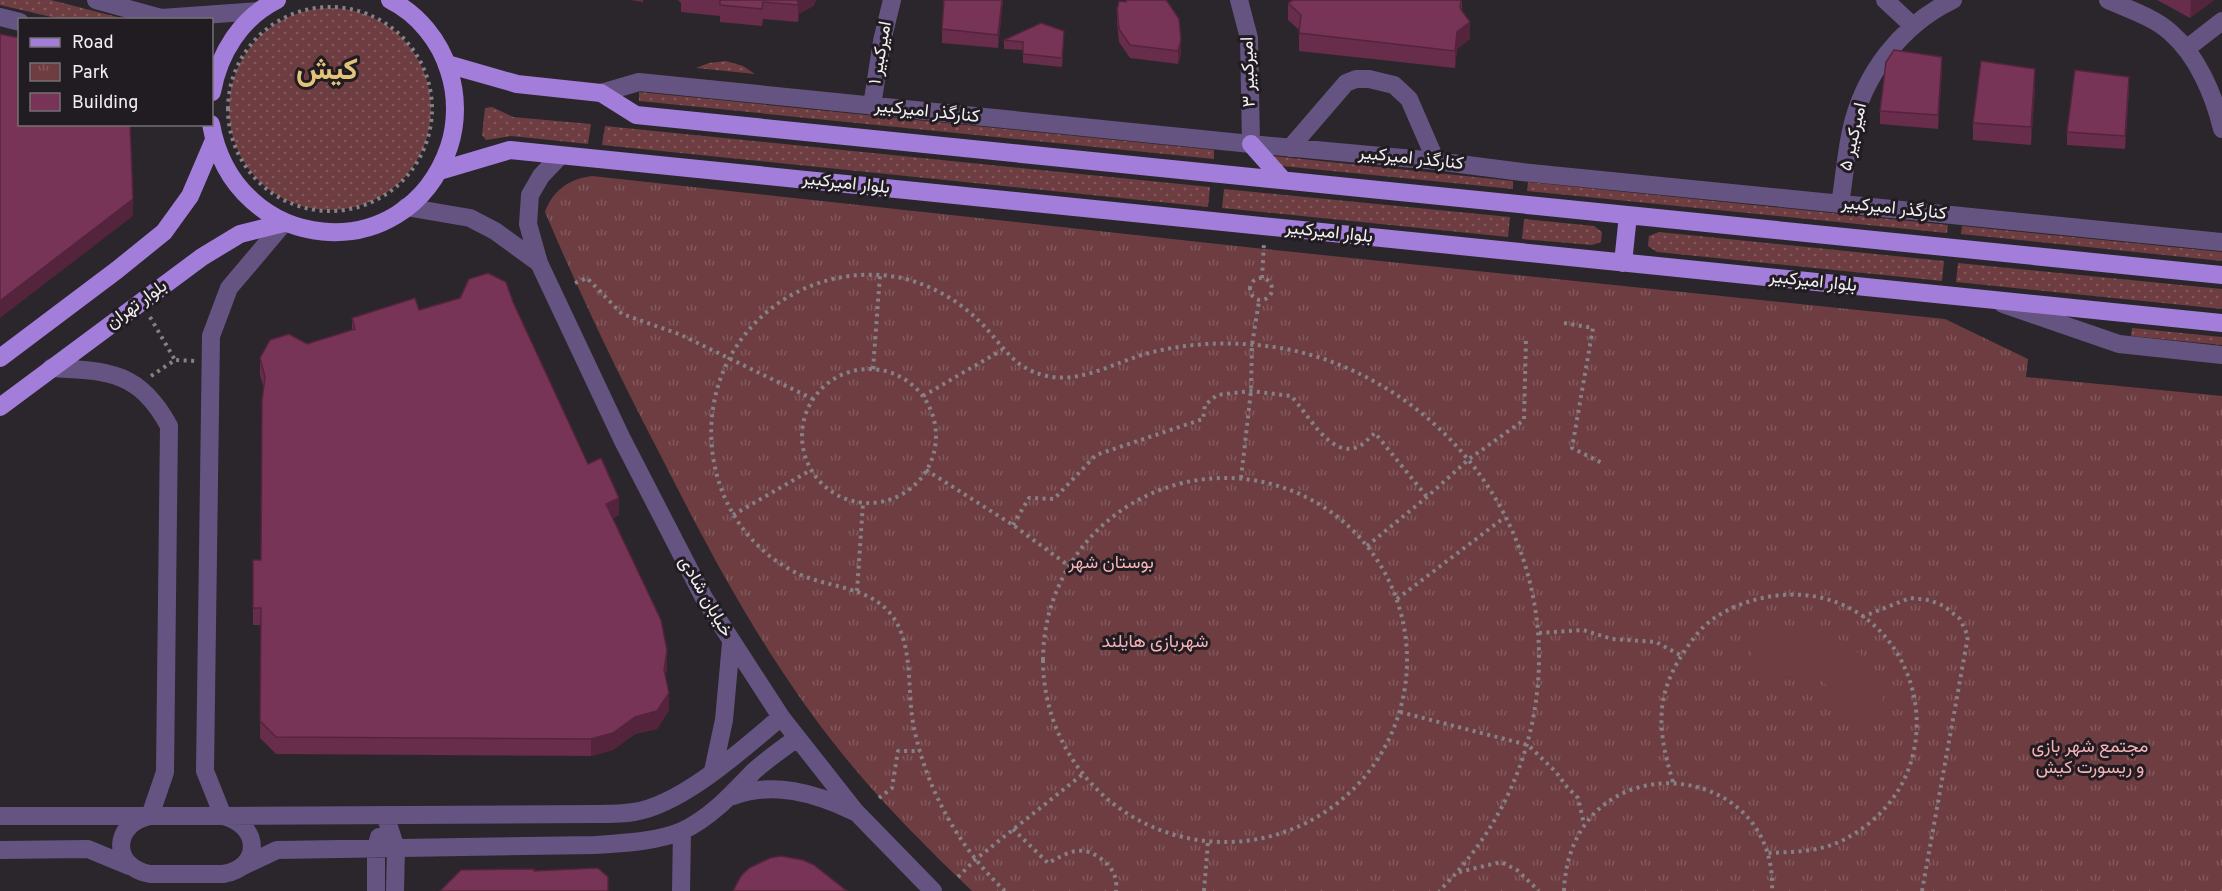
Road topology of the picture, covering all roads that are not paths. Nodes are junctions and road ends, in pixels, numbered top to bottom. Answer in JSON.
{"nodes":[{"id":1,"x":98,"y":0,"type":"edge"},
{"id":2,"x":277,"y":0,"type":"edge"},
{"id":3,"x":390,"y":0,"type":"edge"},
{"id":4,"x":420,"y":0,"type":"edge"},
{"id":5,"x":892,"y":0,"type":"edge"},
{"id":6,"x":1239,"y":0,"type":"edge"},
{"id":7,"x":1886,"y":0,"type":"edge"},
{"id":8,"x":1953,"y":0,"type":"edge"},
{"id":9,"x":2108,"y":0,"type":"edge"},
{"id":10,"x":259,"y":11,"type":"junction"},
{"id":11,"x":0,"y":17,"type":"edge"},
{"id":12,"x":18,"y":21,"type":"edge"},
{"id":13,"x":418,"y":21,"type":"junction"},
{"id":14,"x":2222,"y":21,"type":"edge"},
{"id":15,"x":1913,"y":26,"type":"junction"},
{"id":16,"x":2186,"y":49,"type":"junction"},
{"id":17,"x":447,"y":64,"type":"junction"},
{"id":18,"x":213,"y":88,"type":"edge"},
{"id":19,"x":601,"y":93,"type":"junction"},
{"id":20,"x":872,"y":106,"type":"junction"},
{"id":21,"x":2222,"y":129,"type":"edge"},
{"id":22,"x":212,"y":132,"type":"edge"},
{"id":23,"x":1251,"y":144,"type":"junction"},
{"id":24,"x":1290,"y":148,"type":"junction"},
{"id":25,"x":560,"y":156,"type":"junction"},
{"id":26,"x":1436,"y":161,"type":"junction"},
{"id":27,"x":439,"y":171,"type":"junction"},
{"id":28,"x":1283,"y":180,"type":"junction"},
{"id":29,"x":1840,"y":204,"type":"junction"},
{"id":30,"x":406,"y":207,"type":"junction"},
{"id":31,"x":1628,"y":215,"type":"junction"},
{"id":32,"x":284,"y":223,"type":"junction"},
{"id":33,"x":2222,"y":242,"type":"edge"},
{"id":34,"x":539,"y":263,"type":"junction"},
{"id":35,"x":1623,"y":263,"type":"junction"},
{"id":36,"x":2222,"y":275,"type":"edge"},
{"id":37,"x":1990,"y":300,"type":"junction"},
{"id":38,"x":2222,"y":323,"type":"edge"},
{"id":39,"x":2222,"y":354,"type":"edge"},
{"id":40,"x":0,"y":358,"type":"edge"},
{"id":41,"x":51,"y":369,"type":"junction"},
{"id":42,"x":0,"y":406,"type":"edge"},
{"id":43,"x":731,"y":643,"type":"junction"},
{"id":44,"x":781,"y":717,"type":"junction"},
{"id":45,"x":797,"y":738,"type":"junction"},
{"id":46,"x":742,"y":750,"type":"junction"},
{"id":47,"x":713,"y":771,"type":"junction"},
{"id":48,"x":755,"y":771,"type":"junction"},
{"id":49,"x":731,"y":797,"type":"junction"},
{"id":50,"x":385,"y":815,"type":"junction"},
{"id":51,"x":0,"y":816,"type":"edge"},
{"id":52,"x":150,"y":816,"type":"junction"},
{"id":53,"x":223,"y":816,"type":"junction"},
{"id":54,"x":859,"y":816,"type":"junction"},
{"id":55,"x":682,"y":831,"type":"junction"},
{"id":56,"x":376,"y":848,"type":"junction"},
{"id":57,"x":396,"y":848,"type":"junction"},
{"id":58,"x":0,"y":850,"type":"edge"},
{"id":59,"x":129,"y":866,"type":"junction"},
{"id":60,"x":243,"y":866,"type":"junction"},
{"id":61,"x":376,"y":891,"type":"edge"},
{"id":62,"x":395,"y":891,"type":"edge"},
{"id":63,"x":681,"y":891,"type":"edge"},
{"id":64,"x":933,"y":891,"type":"edge"}],
"edges":[{"from":1,"to":10,"type":"street"},
{"from":2,"to":10,"type":"main road"},
{"from":3,"to":13,"type":"main road"},
{"from":4,"to":13,"type":"main road"},
{"from":5,"to":20,"type":"street","name":"امیرکبیر ۱"},
{"from":6,"to":23,"type":"street","name":"امیرکبیر ۳"},
{"from":7,"to":15,"type":"street"},
{"from":8,"to":15,"type":"street","name":"امیرکبیر ۵"},
{"from":9,"to":16,"type":"street"},
{"from":10,"to":18,"type":"main road"},
{"from":11,"to":12,"type":"street"},
{"from":13,"to":17,"type":"main road"},
{"from":14,"to":16,"type":"street"},
{"from":15,"to":29,"type":"street","name":"امیرکبیر ۵"},
{"from":16,"to":21,"type":"street"},
{"from":17,"to":19,"type":"main road"},
{"from":17,"to":27,"type":"main road"},
{"from":19,"to":20,"type":"street","name":"کنارگذر امیرکبیر"},
{"from":19,"to":28,"type":"main road"},
{"from":20,"to":23,"type":"street","name":"کنارگذر امیرکبیر"},
{"from":22,"to":32,"type":"main road"},
{"from":22,"to":40,"type":"main road"},
{"from":23,"to":24,"type":"street","name":"کنارگذر امیرکبیر"},
{"from":23,"to":28,"type":"main road"},
{"from":24,"to":26,"type":"street","name":"کنارگذر امیرکبیر"},
{"from":24,"to":26,"type":"street"},
{"from":25,"to":27,"type":"main road","name":"بلوار امیرکبیر"},
{"from":25,"to":34,"type":"street","name":"خیابان شادی"},
{"from":25,"to":35,"type":"main road","name":"بلوار امیرکبیر"},
{"from":26,"to":29,"type":"street","name":"کنارگذر امیرکبیر"},
{"from":27,"to":30,"type":"main road"},
{"from":28,"to":31,"type":"main road"},
{"from":29,"to":33,"type":"street","name":"کنارگذر امیرکبیر"},
{"from":30,"to":32,"type":"main road"},
{"from":30,"to":34,"type":"street","name":"خیابان شادی"},
{"from":31,"to":35,"type":"main road"},
{"from":31,"to":36,"type":"main road"},
{"from":32,"to":41,"type":"main road","name":"بلوار تهران"},
{"from":32,"to":53,"type":"street"},
{"from":34,"to":43,"type":"street","name":"خیابان شادی"},
{"from":35,"to":37,"type":"main road","name":"بلوار امیرکبیر"},
{"from":37,"to":38,"type":"main road","name":"بلوار امیرکبیر"},
{"from":37,"to":39,"type":"street"},
{"from":41,"to":42,"type":"main road","name":"بلوار تهران"},
{"from":41,"to":52,"type":"street"},
{"from":43,"to":44,"type":"street","name":"خیابان شادی"},
{"from":43,"to":47,"type":"street"},
{"from":44,"to":45,"type":"street","name":"خیابان شادی"},
{"from":44,"to":46,"type":"street"},
{"from":45,"to":48,"type":"street"},
{"from":45,"to":54,"type":"street","name":"خیابان شادی"},
{"from":46,"to":47,"type":"street"},
{"from":46,"to":48,"type":"street"},
{"from":47,"to":50,"type":"street"},
{"from":48,"to":49,"type":"street"},
{"from":49,"to":54,"type":"street"},
{"from":49,"to":55,"type":"street"},
{"from":50,"to":53,"type":"street"},
{"from":50,"to":56,"type":"street"},
{"from":50,"to":57,"type":"street"},
{"from":51,"to":52,"type":"street"},
{"from":52,"to":53,"type":"street"},
{"from":52,"to":59,"type":"street"},
{"from":53,"to":60,"type":"street"},
{"from":54,"to":64,"type":"street","name":"خیابان شادی"},
{"from":55,"to":57,"type":"street"},
{"from":55,"to":63,"type":"street"},
{"from":56,"to":57,"type":"street"},
{"from":56,"to":60,"type":"street"},
{"from":56,"to":61,"type":"street"},
{"from":57,"to":62,"type":"street"},
{"from":58,"to":59,"type":"street"},
{"from":59,"to":60,"type":"street"}]}
